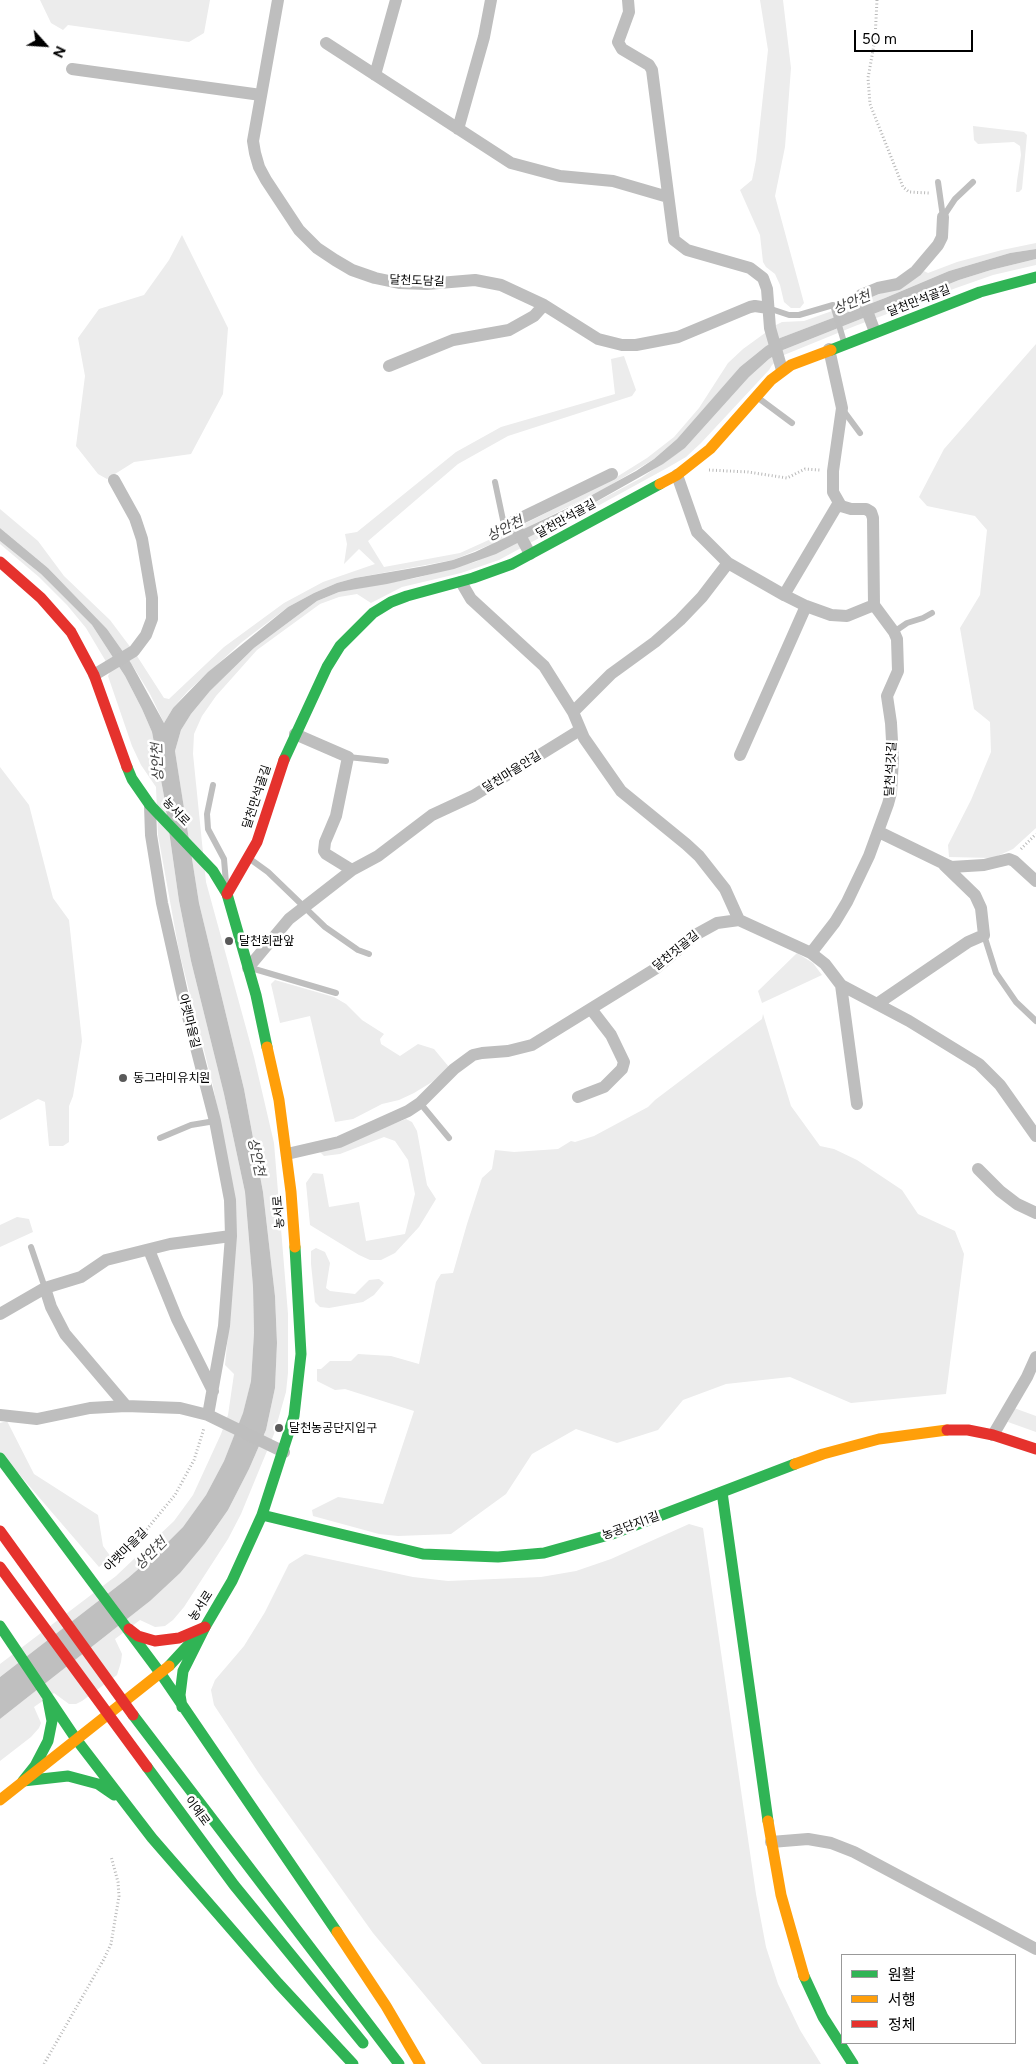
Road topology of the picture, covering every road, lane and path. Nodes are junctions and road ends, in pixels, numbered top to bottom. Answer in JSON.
{"nodes":[{"id":1,"x":278,"y":0,"type":"edge"},
{"id":2,"x":396,"y":0,"type":"edge"},
{"id":3,"x":491,"y":0,"type":"edge"},
{"id":4,"x":628,"y":0,"type":"edge"},
{"id":5,"x":877,"y":0,"type":"edge"},
{"id":6,"x":326,"y":43,"type":"dead end"},
{"id":7,"x":72,"y":69,"type":"dead end"},
{"id":8,"x":375,"y":75,"type":"junction"},
{"id":9,"x":261,"y":95,"type":"junction"},
{"id":10,"x":458,"y":129,"type":"junction"},
{"id":11,"x":938,"y":182,"type":"dead end"},
{"id":12,"x":974,"y":182,"type":"dead end"},
{"id":13,"x":939,"y":192,"type":"junction"},
{"id":14,"x":668,"y":197,"type":"junction"},
{"id":15,"x":943,"y":217,"type":"junction"},
{"id":16,"x":1036,"y":277,"type":"edge"},
{"id":17,"x":544,"y":304,"type":"junction"},
{"id":18,"x":768,"y":308,"type":"junction"},
{"id":19,"x":873,"y":327,"type":"junction"},
{"id":20,"x":843,"y":338,"type":"junction"},
{"id":21,"x":829,"y":349,"type":"junction"},
{"id":22,"x":389,"y":366,"type":"dead end"},
{"id":23,"x":781,"y":366,"type":"junction"},
{"id":24,"x":756,"y":396,"type":"junction"},
{"id":25,"x":842,"y":408,"type":"junction"},
{"id":26,"x":792,"y":424,"type":"dead end"},
{"id":27,"x":860,"y":433,"type":"dead end"},
{"id":28,"x":688,"y":467,"type":"junction"},
{"id":29,"x":833,"y":471,"type":"junction"},
{"id":30,"x":612,"y":474,"type":"dead end"},
{"id":31,"x":677,"y":475,"type":"junction"},
{"id":32,"x":114,"y":480,"type":"dead end"},
{"id":33,"x":495,"y":482,"type":"dead end"},
{"id":34,"x":838,"y":504,"type":"junction"},
{"id":35,"x":513,"y":522,"type":"junction"},
{"id":36,"x":528,"y":551,"type":"junction"},
{"id":37,"x":0,"y":562,"type":"edge"},
{"id":38,"x":728,"y":563,"type":"junction"},
{"id":39,"x":461,"y":582,"type":"junction"},
{"id":40,"x":784,"y":595,"type":"junction"},
{"id":41,"x":874,"y":605,"type":"junction"},
{"id":42,"x":806,"y":606,"type":"junction"},
{"id":43,"x":932,"y":612,"type":"dead end"},
{"id":44,"x":894,"y":632,"type":"junction"},
{"id":45,"x":94,"y":675,"type":"junction"},
{"id":46,"x":573,"y":712,"type":"junction"},
{"id":47,"x":580,"y":730,"type":"junction"},
{"id":48,"x":295,"y":734,"type":"junction"},
{"id":49,"x":740,"y":755,"type":"dead end"},
{"id":50,"x":348,"y":757,"type":"junction"},
{"id":51,"x":386,"y":760,"type":"dead end"},
{"id":52,"x":212,"y":785,"type":"dead end"},
{"id":53,"x":153,"y":807,"type":"junction"},
{"id":54,"x":879,"y":832,"type":"junction"},
{"id":55,"x":1036,"y":834,"type":"edge"},
{"id":56,"x":248,"y":859,"type":"junction"},
{"id":57,"x":1009,"y":859,"type":"junction"},
{"id":58,"x":944,"y":865,"type":"junction"},
{"id":59,"x":352,"y":870,"type":"junction"},
{"id":60,"x":1036,"y":881,"type":"edge"},
{"id":61,"x":226,"y":894,"type":"junction"},
{"id":62,"x":305,"y":906,"type":"junction"},
{"id":63,"x":739,"y":920,"type":"junction"},
{"id":64,"x":984,"y":935,"type":"junction"},
{"id":65,"x":811,"y":953,"type":"junction"},
{"id":66,"x":369,"y":954,"type":"dead end"},
{"id":67,"x":248,"y":968,"type":"junction"},
{"id":68,"x":841,"y":985,"type":"junction"},
{"id":69,"x":336,"y":993,"type":"dead end"},
{"id":70,"x":877,"y":1004,"type":"junction"},
{"id":71,"x":591,"y":1009,"type":"junction"},
{"id":72,"x":1036,"y":1021,"type":"edge"},
{"id":73,"x":578,"y":1097,"type":"dead end"},
{"id":74,"x":420,"y":1103,"type":"junction"},
{"id":75,"x":857,"y":1104,"type":"dead end"},
{"id":76,"x":215,"y":1121,"type":"junction"},
{"id":77,"x":1036,"y":1136,"type":"edge"},
{"id":78,"x":160,"y":1138,"type":"dead end"},
{"id":79,"x":449,"y":1138,"type":"dead end"},
{"id":80,"x":287,"y":1154,"type":"junction"},
{"id":81,"x":978,"y":1169,"type":"dead end"},
{"id":82,"x":1036,"y":1213,"type":"edge"},
{"id":83,"x":231,"y":1236,"type":"junction"},
{"id":84,"x":31,"y":1247,"type":"dead end"},
{"id":85,"x":149,"y":1250,"type":"junction"},
{"id":86,"x":46,"y":1288,"type":"junction"},
{"id":87,"x":0,"y":1314,"type":"edge"},
{"id":88,"x":1036,"y":1358,"type":"edge"},
{"id":89,"x":213,"y":1391,"type":"junction"},
{"id":90,"x":126,"y":1406,"type":"junction"},
{"id":91,"x":0,"y":1415,"type":"edge"},
{"id":92,"x":212,"y":1417,"type":"junction"},
{"id":93,"x":993,"y":1435,"type":"junction"},
{"id":94,"x":1036,"y":1449,"type":"edge"},
{"id":95,"x":284,"y":1452,"type":"junction"},
{"id":96,"x":0,"y":1458,"type":"edge"},
{"id":97,"x":722,"y":1492,"type":"junction"},
{"id":98,"x":262,"y":1515,"type":"junction"},
{"id":99,"x":0,"y":1531,"type":"edge"},
{"id":100,"x":0,"y":1567,"type":"edge"},
{"id":101,"x":103,"y":1573,"type":"dead end"},
{"id":102,"x":0,"y":1626,"type":"edge"},
{"id":103,"x":205,"y":1627,"type":"junction"},
{"id":104,"x":128,"y":1628,"type":"junction"},
{"id":105,"x":161,"y":1674,"type":"junction"},
{"id":106,"x":47,"y":1698,"type":"junction"},
{"id":107,"x":182,"y":1706,"type":"junction"},
{"id":108,"x":76,"y":1739,"type":"junction"},
{"id":109,"x":23,"y":1781,"type":"junction"},
{"id":110,"x":0,"y":1800,"type":"edge"},
{"id":111,"x":126,"y":1804,"type":"junction"},
{"id":112,"x":771,"y":1842,"type":"junction"},
{"id":113,"x":111,"y":1856,"type":"dead end"},
{"id":114,"x":1036,"y":1949,"type":"edge"},
{"id":115,"x":368,"y":2049,"type":"dead end"},
{"id":116,"x":44,"y":2064,"type":"edge"},
{"id":117,"x":353,"y":2064,"type":"edge"},
{"id":118,"x":399,"y":2064,"type":"edge"},
{"id":119,"x":420,"y":2064,"type":"edge"},
{"id":120,"x":853,"y":2064,"type":"edge"}],
"edges":[{"from":1,"to":9,"type":"street","name":"달천도담길"},
{"from":2,"to":8,"type":"street"},
{"from":3,"to":10,"type":"street"},
{"from":4,"to":14,"type":"street"},
{"from":5,"to":13,"type":"path"},
{"from":6,"to":8,"type":"street"},
{"from":7,"to":9,"type":"street"},
{"from":8,"to":10,"type":"street"},
{"from":9,"to":17,"type":"street","name":"달천도담길"},
{"from":10,"to":14,"type":"street"},
{"from":11,"to":13,"type":"lane"},
{"from":12,"to":15,"type":"lane"},
{"from":13,"to":15,"type":"lane"},
{"from":14,"to":18,"type":"street"},
{"from":15,"to":19,"type":"street"},
{"from":16,"to":19,"type":"main road","name":"달천만석골길"},
{"from":17,"to":18,"type":"street","name":"달천도담길"},
{"from":17,"to":22,"type":"street"},
{"from":18,"to":20,"type":"lane"},
{"from":18,"to":23,"type":"street"},
{"from":19,"to":20,"type":"main road","name":"달천만석골길"},
{"from":20,"to":21,"type":"main road","name":"달천만석골길"},
{"from":21,"to":23,"type":"main road","name":"달천만석골길"},
{"from":21,"to":25,"type":"street"},
{"from":23,"to":24,"type":"main road","name":"달천만석골길"},
{"from":24,"to":26,"type":"lane"},
{"from":24,"to":28,"type":"main road","name":"달천만석골길"},
{"from":25,"to":27,"type":"lane"},
{"from":25,"to":29,"type":"street"},
{"from":28,"to":29,"type":"path"},
{"from":28,"to":31,"type":"main road","name":"달천만석골길"},
{"from":29,"to":34,"type":"street"},
{"from":30,"to":35,"type":"street"},
{"from":31,"to":36,"type":"main road","name":"달천만석골길"},
{"from":31,"to":38,"type":"street"},
{"from":32,"to":45,"type":"street"},
{"from":33,"to":35,"type":"lane"},
{"from":34,"to":40,"type":"street"},
{"from":34,"to":41,"type":"street"},
{"from":35,"to":36,"type":"street"},
{"from":36,"to":39,"type":"main road","name":"달천만석골길"},
{"from":37,"to":45,"type":"main road","name":"농서로"},
{"from":38,"to":40,"type":"street"},
{"from":38,"to":46,"type":"street"},
{"from":39,"to":46,"type":"street"},
{"from":39,"to":48,"type":"main road","name":"달천만석골길"},
{"from":40,"to":42,"type":"street"},
{"from":41,"to":42,"type":"street"},
{"from":41,"to":44,"type":"street","name":"달천석갓길"},
{"from":42,"to":49,"type":"street"},
{"from":43,"to":44,"type":"lane"},
{"from":44,"to":54,"type":"street","name":"달천석갓길"},
{"from":45,"to":53,"type":"main road","name":"농서로"},
{"from":46,"to":47,"type":"street"},
{"from":47,"to":59,"type":"street","name":"달천마을안길"},
{"from":47,"to":63,"type":"street"},
{"from":48,"to":50,"type":"street"},
{"from":48,"to":56,"type":"main road","name":"달천만석골길"},
{"from":50,"to":51,"type":"lane"},
{"from":50,"to":59,"type":"street"},
{"from":52,"to":61,"type":"lane"},
{"from":53,"to":61,"type":"main road","name":"농서로"},
{"from":53,"to":76,"type":"street","name":"아랫마을길"},
{"from":54,"to":58,"type":"street"},
{"from":54,"to":65,"type":"street","name":"달천석갓길"},
{"from":55,"to":57,"type":"path"},
{"from":56,"to":61,"type":"main road","name":"달천만석골길"},
{"from":56,"to":62,"type":"lane"},
{"from":57,"to":58,"type":"street"},
{"from":57,"to":60,"type":"street"},
{"from":58,"to":64,"type":"street"},
{"from":59,"to":62,"type":"street","name":"달천마을안길"},
{"from":61,"to":67,"type":"main road","name":"농서로"},
{"from":62,"to":66,"type":"lane"},
{"from":62,"to":67,"type":"street","name":"달천마을안길"},
{"from":63,"to":65,"type":"street"},
{"from":63,"to":71,"type":"street","name":"달천짓골길"},
{"from":64,"to":70,"type":"street"},
{"from":64,"to":72,"type":"lane"},
{"from":65,"to":68,"type":"street"},
{"from":67,"to":69,"type":"lane"},
{"from":67,"to":80,"type":"main road","name":"농서로"},
{"from":68,"to":70,"type":"street"},
{"from":68,"to":75,"type":"street"},
{"from":70,"to":77,"type":"street"},
{"from":71,"to":73,"type":"street"},
{"from":71,"to":74,"type":"street","name":"달천짓골길"},
{"from":74,"to":79,"type":"lane"},
{"from":74,"to":80,"type":"street","name":"달천짓골길"},
{"from":76,"to":78,"type":"lane"},
{"from":76,"to":83,"type":"street","name":"아랫마을길"},
{"from":80,"to":95,"type":"main road","name":"농서로"},
{"from":81,"to":82,"type":"street"},
{"from":83,"to":85,"type":"street"},
{"from":83,"to":89,"type":"street","name":"아랫마을길"},
{"from":84,"to":86,"type":"lane"},
{"from":85,"to":86,"type":"street"},
{"from":85,"to":89,"type":"street"},
{"from":86,"to":87,"type":"street"},
{"from":86,"to":90,"type":"street"},
{"from":88,"to":93,"type":"street"},
{"from":89,"to":92,"type":"street","name":"아랫마을길"},
{"from":90,"to":91,"type":"street"},
{"from":90,"to":92,"type":"street"},
{"from":92,"to":95,"type":"street"},
{"from":92,"to":101,"type":"path","name":"아랫마을길"},
{"from":93,"to":94,"type":"main road","name":"농공단지1길"},
{"from":93,"to":97,"type":"main road","name":"농공단지1길"},
{"from":95,"to":98,"type":"main road","name":"농서로"},
{"from":96,"to":104,"type":"main road"},
{"from":97,"to":98,"type":"main road","name":"농공단지1길"},
{"from":97,"to":112,"type":"main road"},
{"from":98,"to":103,"type":"main road","name":"농서로"},
{"from":99,"to":118,"type":"main road","name":"이예로"},
{"from":100,"to":115,"type":"main road","name":"이예로"},
{"from":102,"to":106,"type":"main road"},
{"from":103,"to":104,"type":"main road"},
{"from":103,"to":105,"type":"main road","name":"농서로"},
{"from":103,"to":107,"type":"main road"},
{"from":104,"to":105,"type":"main road"},
{"from":105,"to":107,"type":"main road"},
{"from":105,"to":108,"type":"main road","name":"농서로"},
{"from":106,"to":108,"type":"main road"},
{"from":106,"to":109,"type":"main road"},
{"from":107,"to":119,"type":"main road"},
{"from":108,"to":109,"type":"main road","name":"농서로"},
{"from":108,"to":111,"type":"main road"},
{"from":109,"to":110,"type":"main road","name":"농서로"},
{"from":109,"to":111,"type":"main road"},
{"from":111,"to":117,"type":"main road"},
{"from":112,"to":114,"type":"street"},
{"from":112,"to":120,"type":"main road"},
{"from":113,"to":116,"type":"path"}]}
